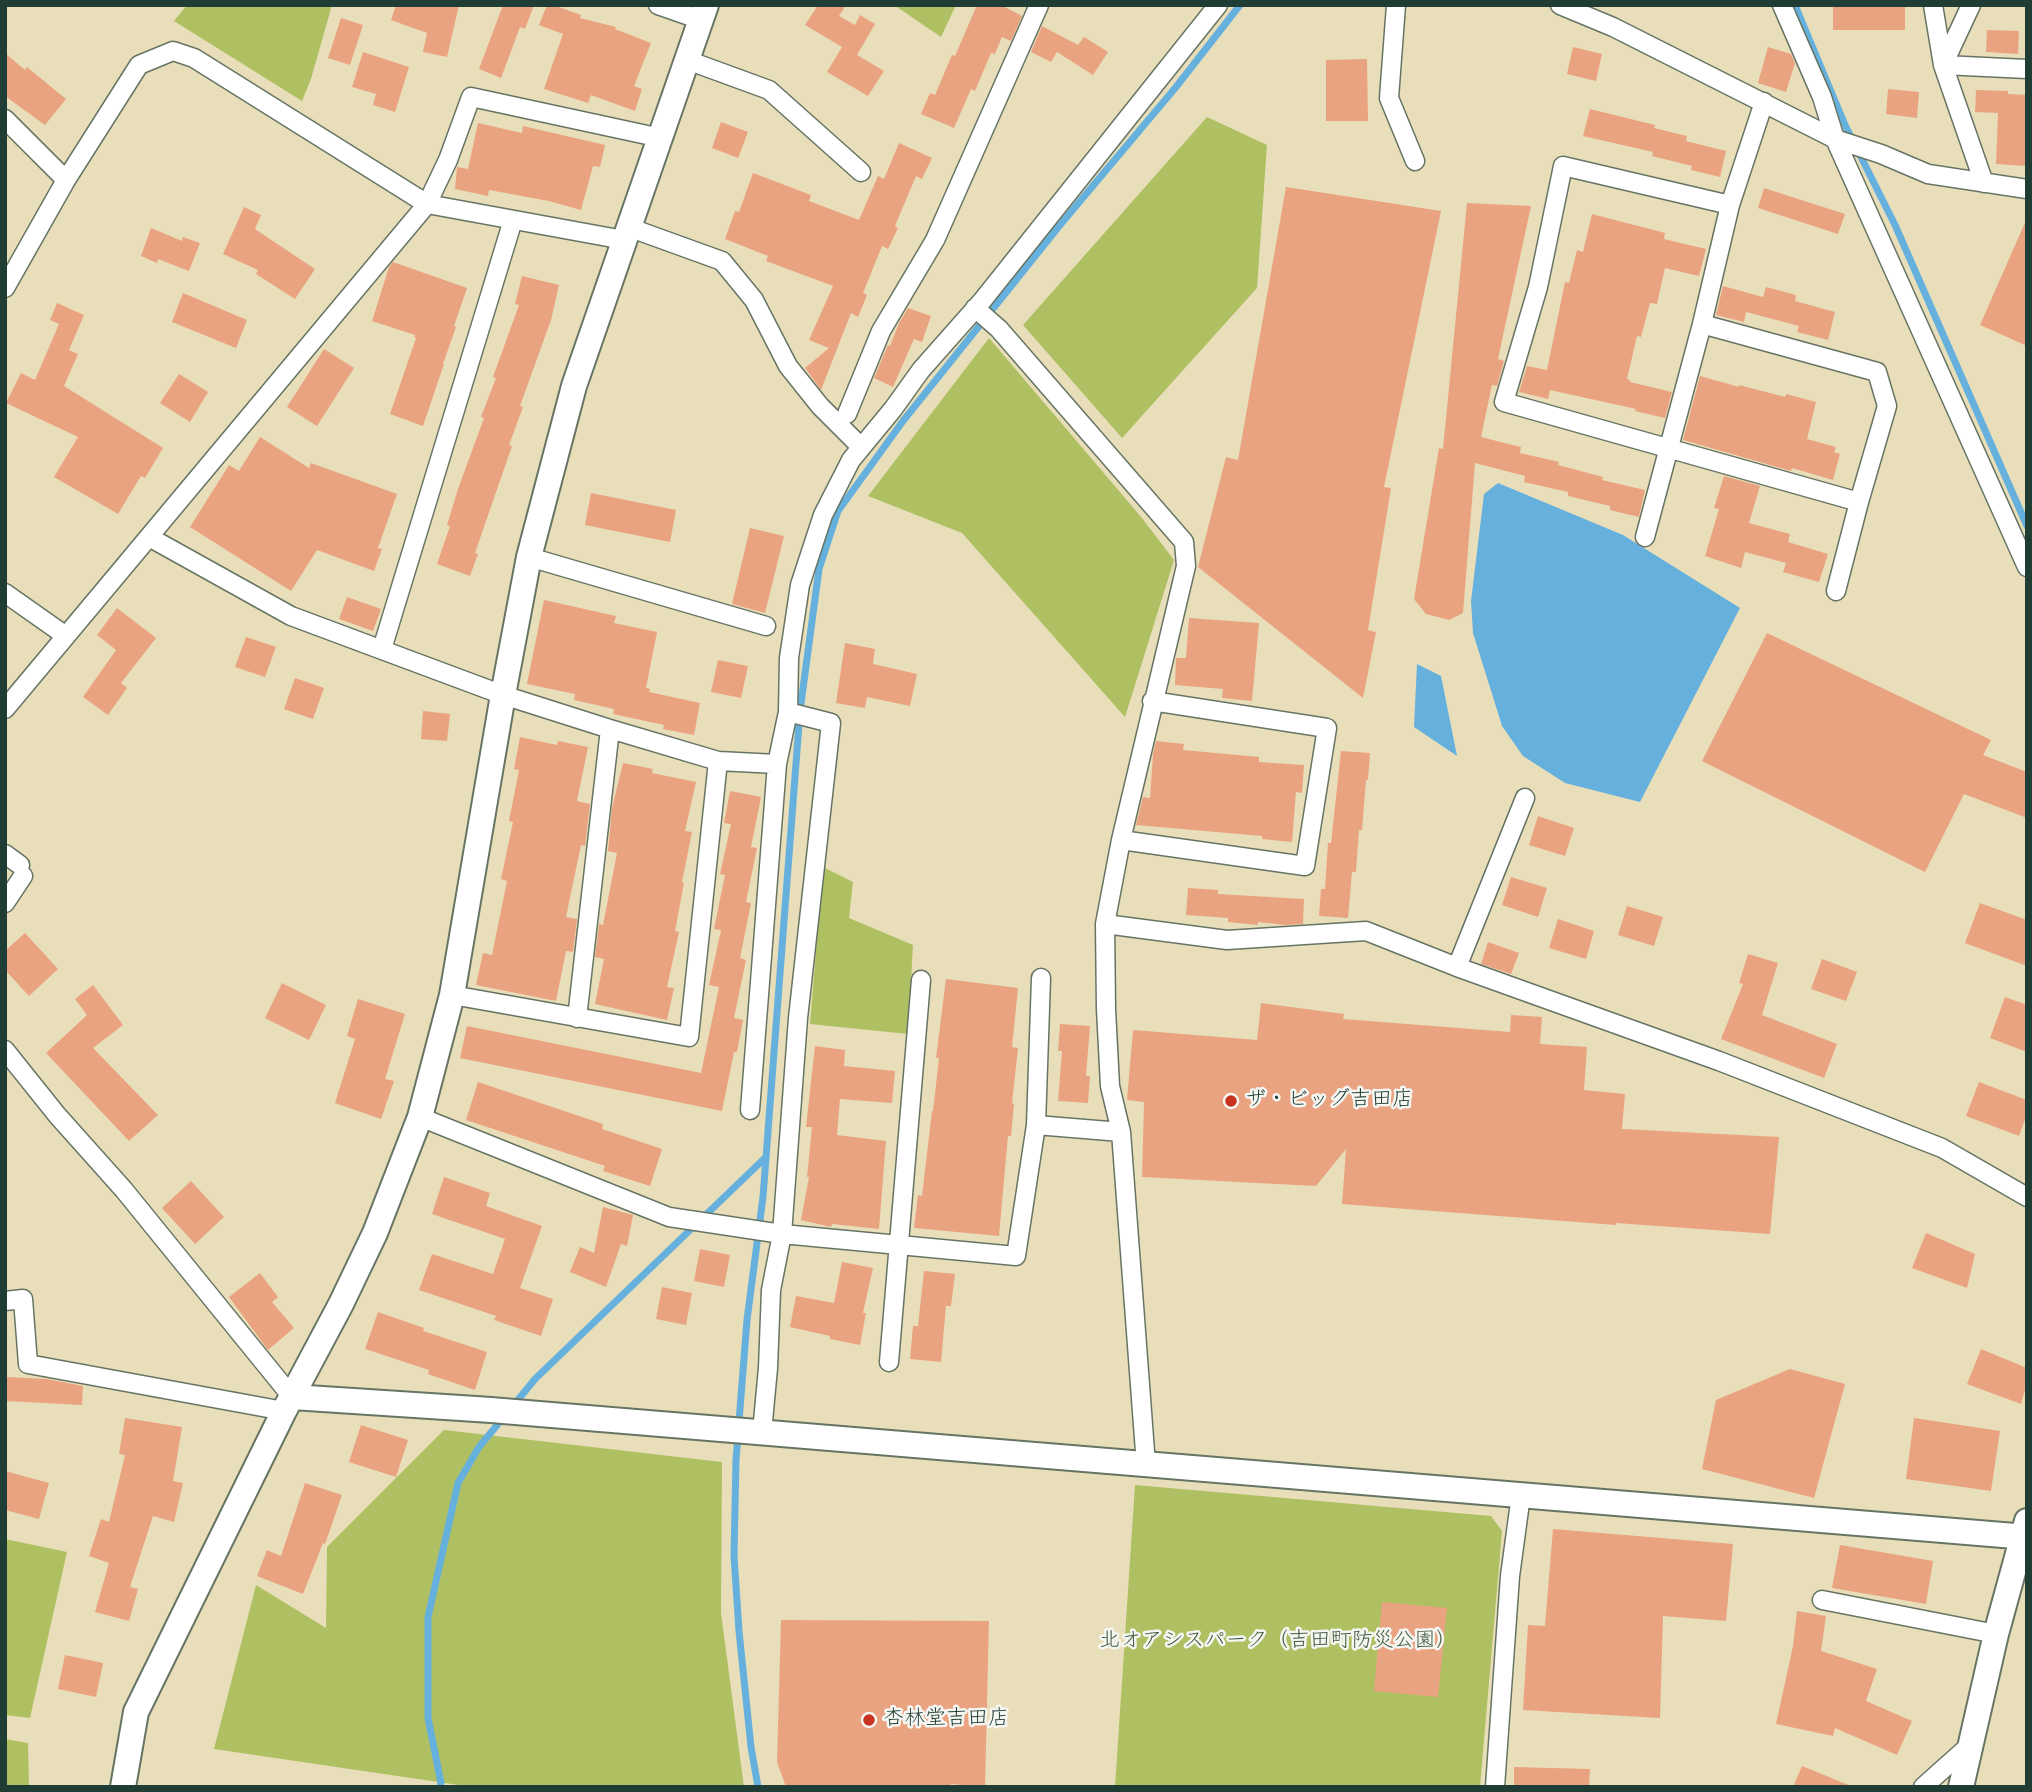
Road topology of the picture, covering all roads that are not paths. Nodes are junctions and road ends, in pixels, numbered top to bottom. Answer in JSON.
{"nodes":[{"id":1,"x":659,"y":5,"type":"edge"},
{"id":2,"x":1039,"y":5,"type":"edge"},
{"id":3,"x":1217,"y":5,"type":"edge"},
{"id":4,"x":1396,"y":5,"type":"edge"},
{"id":5,"x":1560,"y":5,"type":"edge"},
{"id":6,"x":1782,"y":5,"type":"edge"},
{"id":7,"x":1933,"y":5,"type":"edge"},
{"id":8,"x":1971,"y":5,"type":"edge"},
{"id":9,"x":703,"y":13,"type":"edge"},
{"id":10,"x":687,"y":60,"type":"junction"},
{"id":11,"x":1943,"y":65,"type":"junction"},
{"id":12,"x":2027,"y":69,"type":"edge"},
{"id":13,"x":1764,"y":102,"type":"junction"},
{"id":14,"x":5,"y":119,"type":"edge"},
{"id":15,"x":660,"y":138,"type":"junction"},
{"id":16,"x":1840,"y":140,"type":"junction"},
{"id":17,"x":1415,"y":161,"type":"dead end"},
{"id":18,"x":861,"y":172,"type":"dead end"},
{"id":19,"x":66,"y":180,"type":"junction"},
{"id":20,"x":1984,"y":183,"type":"junction"},
{"id":21,"x":2027,"y":189,"type":"edge"},
{"id":22,"x":427,"y":204,"type":"junction"},
{"id":23,"x":1730,"y":205,"type":"junction"},
{"id":24,"x":513,"y":220,"type":"junction"},
{"id":25,"x":626,"y":233,"type":"junction"},
{"id":26,"x":5,"y":288,"type":"edge"},
{"id":27,"x":978,"y":311,"type":"junction"},
{"id":28,"x":1702,"y":324,"type":"junction"},
{"id":29,"x":847,"y":414,"type":"dead end"},
{"id":30,"x":862,"y":447,"type":"junction"},
{"id":31,"x":1668,"y":450,"type":"junction"},
{"id":32,"x":1859,"y":502,"type":"junction"},
{"id":33,"x":149,"y":537,"type":"junction"},
{"id":34,"x":1645,"y":537,"type":"dead end"},
{"id":35,"x":529,"y":557,"type":"junction"},
{"id":36,"x":2027,"y":567,"type":"edge"},
{"id":37,"x":1836,"y":591,"type":"dead end"},
{"id":38,"x":5,"y":593,"type":"edge"},
{"id":39,"x":766,"y":626,"type":"dead end"},
{"id":40,"x":66,"y":636,"type":"junction"},
{"id":41,"x":382,"y":649,"type":"junction"},
{"id":42,"x":503,"y":695,"type":"junction"},
{"id":43,"x":1152,"y":701,"type":"junction"},
{"id":44,"x":5,"y":709,"type":"edge"},
{"id":45,"x":789,"y":712,"type":"junction"},
{"id":46,"x":610,"y":729,"type":"junction"},
{"id":47,"x":718,"y":761,"type":"junction"},
{"id":48,"x":777,"y":764,"type":"junction"},
{"id":49,"x":1525,"y":798,"type":"dead end"},
{"id":50,"x":1121,"y":839,"type":"junction"},
{"id":51,"x":5,"y":853,"type":"edge"},
{"id":52,"x":5,"y":903,"type":"edge"},
{"id":53,"x":1105,"y":924,"type":"junction"},
{"id":54,"x":1457,"y":967,"type":"junction"},
{"id":55,"x":1041,"y":978,"type":"dead end"},
{"id":56,"x":921,"y":980,"type":"dead end"},
{"id":57,"x":452,"y":995,"type":"junction"},
{"id":58,"x":578,"y":1018,"type":"junction"},
{"id":59,"x":5,"y":1050,"type":"edge"},
{"id":60,"x":750,"y":1110,"type":"dead end"},
{"id":61,"x":420,"y":1117,"type":"junction"},
{"id":62,"x":1036,"y":1125,"type":"junction"},
{"id":63,"x":1121,"y":1132,"type":"junction"},
{"id":64,"x":2027,"y":1197,"type":"edge"},
{"id":65,"x":778,"y":1233,"type":"junction"},
{"id":66,"x":899,"y":1245,"type":"junction"},
{"id":67,"x":5,"y":1301,"type":"edge"},
{"id":68,"x":889,"y":1362,"type":"dead end"},
{"id":69,"x":288,"y":1404,"type":"junction"},
{"id":70,"x":758,"y":1432,"type":"junction"},
{"id":71,"x":1146,"y":1465,"type":"junction"},
{"id":72,"x":1521,"y":1495,"type":"junction"},
{"id":73,"x":2025,"y":1531,"type":"edge"},
{"id":74,"x":1822,"y":1600,"type":"dead end"},
{"id":75,"x":1996,"y":1634,"type":"junction"},
{"id":76,"x":1970,"y":1745,"type":"junction"},
{"id":77,"x":123,"y":1787,"type":"edge"},
{"id":78,"x":1495,"y":1787,"type":"edge"},
{"id":79,"x":1923,"y":1787,"type":"edge"},
{"id":80,"x":1961,"y":1787,"type":"edge"}],
"edges":[{"from":1,"to":9,"type":"street"},
{"from":2,"to":29,"type":"street"},
{"from":3,"to":27,"type":"street"},
{"from":4,"to":17,"type":"street"},
{"from":5,"to":13,"type":"street"},
{"from":6,"to":16,"type":"street"},
{"from":7,"to":11,"type":"street"},
{"from":8,"to":11,"type":"street"},
{"from":9,"to":10,"type":"street"},
{"from":10,"to":15,"type":"street"},
{"from":10,"to":18,"type":"street"},
{"from":11,"to":12,"type":"street"},
{"from":11,"to":20,"type":"street"},
{"from":13,"to":16,"type":"street"},
{"from":13,"to":23,"type":"street"},
{"from":14,"to":19,"type":"street"},
{"from":15,"to":22,"type":"street"},
{"from":15,"to":25,"type":"street"},
{"from":16,"to":20,"type":"street"},
{"from":16,"to":36,"type":"street"},
{"from":19,"to":22,"type":"street"},
{"from":19,"to":26,"type":"street"},
{"from":20,"to":21,"type":"street"},
{"from":22,"to":24,"type":"street"},
{"from":22,"to":33,"type":"street"},
{"from":23,"to":28,"type":"street"},
{"from":23,"to":31,"type":"street"},
{"from":24,"to":25,"type":"street"},
{"from":24,"to":41,"type":"street"},
{"from":25,"to":30,"type":"street"},
{"from":25,"to":35,"type":"street"},
{"from":27,"to":30,"type":"street"},
{"from":27,"to":43,"type":"street"},
{"from":28,"to":31,"type":"street"},
{"from":28,"to":32,"type":"street"},
{"from":30,"to":45,"type":"street"},
{"from":31,"to":32,"type":"street"},
{"from":31,"to":34,"type":"street"},
{"from":32,"to":37,"type":"street"},
{"from":33,"to":40,"type":"street"},
{"from":33,"to":41,"type":"street"},
{"from":35,"to":39,"type":"street"},
{"from":35,"to":42,"type":"street"},
{"from":38,"to":40,"type":"street"},
{"from":40,"to":44,"type":"street"},
{"from":41,"to":42,"type":"street"},
{"from":42,"to":46,"type":"street"},
{"from":42,"to":57,"type":"street"},
{"from":43,"to":50,"type":"street"},
{"from":43,"to":50,"type":"street"},
{"from":45,"to":48,"type":"street"},
{"from":45,"to":65,"type":"street"},
{"from":46,"to":47,"type":"street"},
{"from":46,"to":58,"type":"street"},
{"from":47,"to":48,"type":"street"},
{"from":47,"to":58,"type":"street"},
{"from":48,"to":60,"type":"street"},
{"from":49,"to":54,"type":"street"},
{"from":50,"to":53,"type":"street"},
{"from":51,"to":52,"type":"street"},
{"from":53,"to":54,"type":"street"},
{"from":53,"to":63,"type":"street"},
{"from":54,"to":64,"type":"street"},
{"from":55,"to":62,"type":"street"},
{"from":56,"to":66,"type":"street"},
{"from":57,"to":58,"type":"street"},
{"from":57,"to":61,"type":"street"},
{"from":59,"to":69,"type":"street"},
{"from":61,"to":65,"type":"street"},
{"from":61,"to":69,"type":"street"},
{"from":62,"to":63,"type":"street"},
{"from":62,"to":66,"type":"street"},
{"from":63,"to":71,"type":"street"},
{"from":65,"to":66,"type":"street"},
{"from":65,"to":70,"type":"street"},
{"from":66,"to":68,"type":"street"},
{"from":67,"to":69,"type":"street"},
{"from":69,"to":70,"type":"street"},
{"from":69,"to":77,"type":"street"},
{"from":70,"to":71,"type":"street"},
{"from":71,"to":72,"type":"street"},
{"from":72,"to":73,"type":"street"},
{"from":72,"to":78,"type":"street"},
{"from":73,"to":75,"type":"street"},
{"from":74,"to":75,"type":"street"},
{"from":75,"to":76,"type":"street"},
{"from":76,"to":79,"type":"street"},
{"from":76,"to":80,"type":"street"}]}
